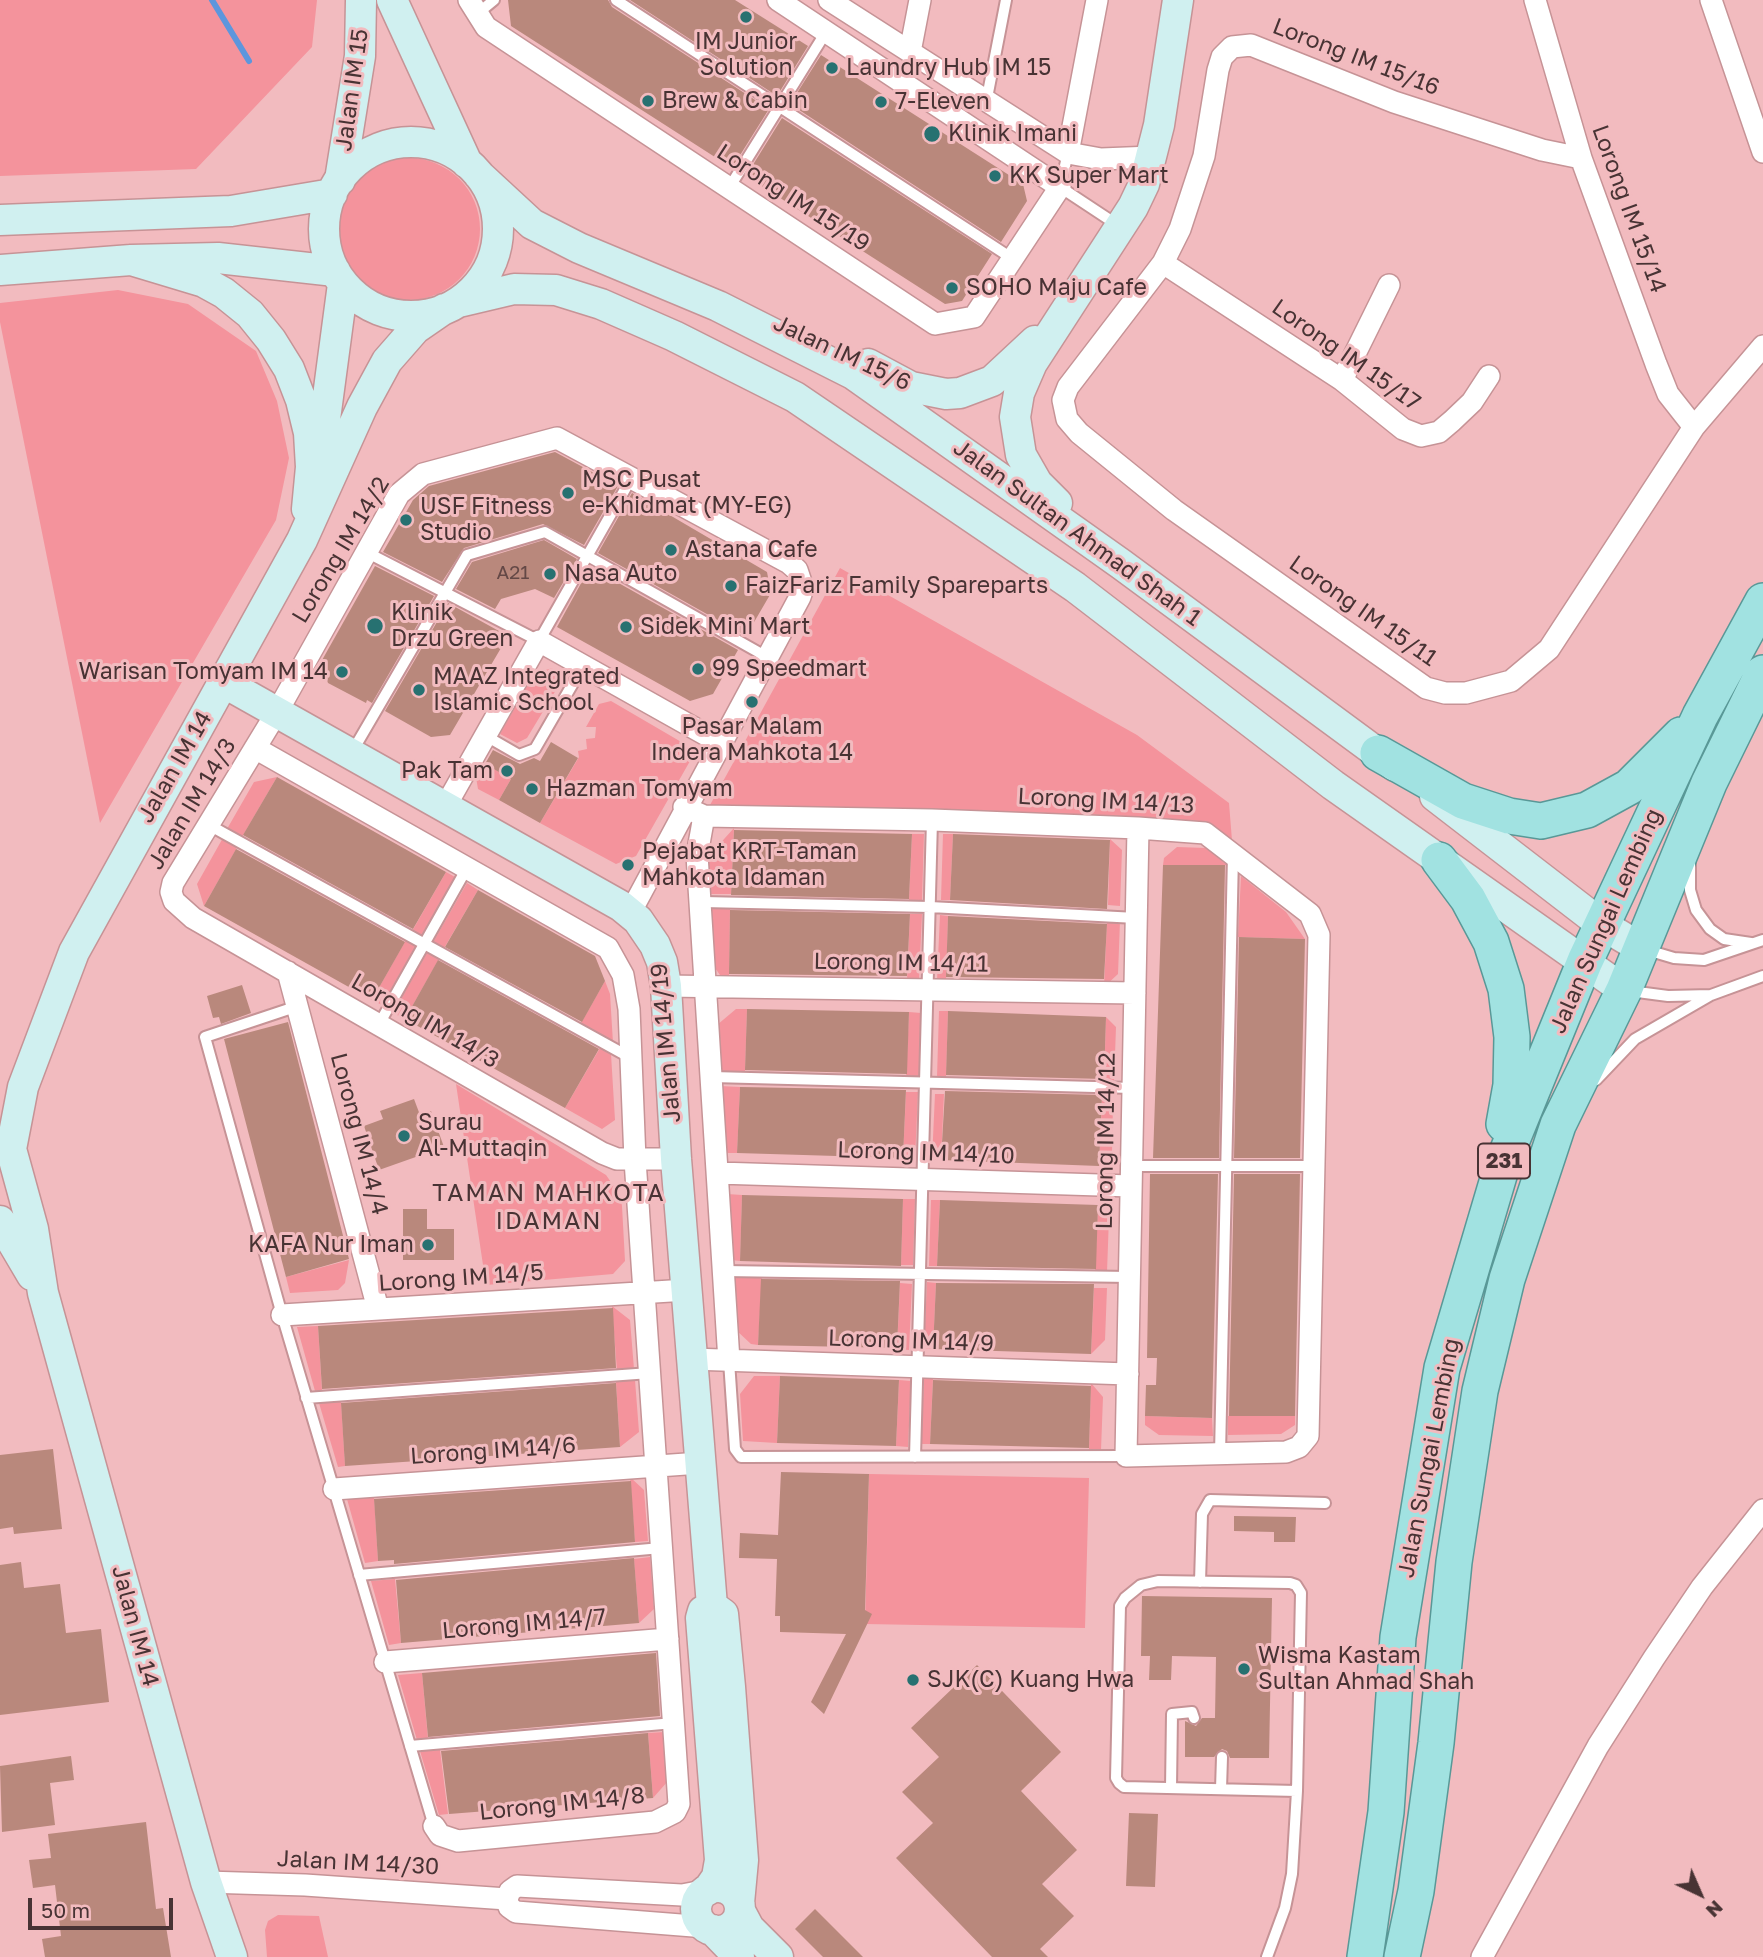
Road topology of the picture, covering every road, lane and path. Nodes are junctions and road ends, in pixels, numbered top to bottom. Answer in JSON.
{"nodes":[{"id":1,"x":361,"y":0,"type":"edge"},
{"id":2,"x":391,"y":0,"type":"edge"},
{"id":3,"x":494,"y":0,"type":"edge"},
{"id":4,"x":616,"y":0,"type":"edge"},
{"id":5,"x":778,"y":0,"type":"edge"},
{"id":6,"x":830,"y":0,"type":"edge"},
{"id":7,"x":920,"y":0,"type":"edge"},
{"id":8,"x":1006,"y":0,"type":"edge"},
{"id":9,"x":1097,"y":0,"type":"edge"},
{"id":10,"x":1178,"y":0,"type":"edge"},
{"id":11,"x":1535,"y":0,"type":"edge"},
{"id":12,"x":1711,"y":0,"type":"edge"},
{"id":13,"x":473,"y":7,"type":"edge"},
{"id":14,"x":826,"y":32,"type":"junction"},
{"id":15,"x":910,"y":52,"type":"junction"},
{"id":16,"x":986,"y":103,"type":"junction"},
{"id":17,"x":780,"y":107,"type":"junction"},
{"id":18,"x":1763,"y":152,"type":"edge"},
{"id":19,"x":1068,"y":153,"type":"junction"},
{"id":20,"x":1152,"y":157,"type":"junction"},
{"id":21,"x":1581,"y":158,"type":"junction"},
{"id":22,"x":473,"y":169,"type":"junction"},
{"id":23,"x":336,"y":187,"type":"junction"},
{"id":24,"x":1060,"y":187,"type":"junction"},
{"id":25,"x":729,"y":188,"type":"junction"},
{"id":26,"x":0,"y":220,"type":"edge"},
{"id":27,"x":1120,"y":227,"type":"junction"},
{"id":28,"x":1013,"y":259,"type":"junction"},
{"id":29,"x":131,"y":260,"type":"junction"},
{"id":30,"x":1163,"y":263,"type":"junction"},
{"id":31,"x":0,"y":270,"type":"edge"},
{"id":32,"x":339,"y":278,"type":"junction"},
{"id":33,"x":1389,"y":285,"type":"dead end"},
{"id":34,"x":452,"y":305,"type":"junction"},
{"id":35,"x":718,"y":306,"type":"junction"},
{"id":36,"x":1062,"y":313,"type":"junction"},
{"id":37,"x":1763,"y":346,"type":"edge"},
{"id":38,"x":1489,"y":376,"type":"dead end"},
{"id":39,"x":1342,"y":380,"type":"junction"},
{"id":40,"x":1067,"y":419,"type":"joint"},
{"id":41,"x":1694,"y":427,"type":"junction"},
{"id":42,"x":632,"y":477,"type":"junction"},
{"id":43,"x":316,"y":509,"type":"junction"},
{"id":44,"x":302,"y":540,"type":"junction"},
{"id":45,"x":368,"y":553,"type":"junction"},
{"id":46,"x":588,"y":556,"type":"junction"},
{"id":47,"x":1121,"y":564,"type":"junction"},
{"id":48,"x":445,"y":592,"type":"junction"},
{"id":49,"x":1763,"y":601,"type":"edge"},
{"id":50,"x":539,"y":641,"type":"junction"},
{"id":51,"x":767,"y":657,"type":"junction"},
{"id":52,"x":583,"y":666,"type":"junction"},
{"id":53,"x":1763,"y":673,"type":"edge"},
{"id":54,"x":223,"y":682,"type":"junction"},
{"id":55,"x":277,"y":712,"type":"junction"},
{"id":56,"x":1700,"y":716,"type":"junction"},
{"id":57,"x":485,"y":736,"type":"junction"},
{"id":58,"x":719,"y":742,"type":"junction"},
{"id":59,"x":255,"y":748,"type":"junction"},
{"id":60,"x":1378,"y":753,"type":"junction"},
{"id":61,"x":351,"y":754,"type":"junction"},
{"id":62,"x":1709,"y":783,"type":"junction"},
{"id":63,"x":445,"y":807,"type":"junction"},
{"id":64,"x":684,"y":807,"type":"junction"},
{"id":65,"x":704,"y":816,"type":"junction"},
{"id":66,"x":932,"y":820,"type":"junction"},
{"id":67,"x":209,"y":825,"type":"junction"},
{"id":68,"x":1138,"y":828,"type":"junction"},
{"id":69,"x":1233,"y":853,"type":"junction"},
{"id":70,"x":1439,"y":860,"type":"junction"},
{"id":71,"x":467,"y":868,"type":"junction"},
{"id":72,"x":703,"y":902,"type":"junction"},
{"id":73,"x":930,"y":907,"type":"junction"},
{"id":74,"x":630,"y":912,"type":"junction"},
{"id":75,"x":192,"y":918,"type":"joint"},
{"id":76,"x":1136,"y":918,"type":"junction"},
{"id":77,"x":1601,"y":924,"type":"junction"},
{"id":78,"x":1763,"y":940,"type":"edge"},
{"id":79,"x":424,"y":943,"type":"junction"},
{"id":80,"x":1751,"y":943,"type":"junction"},
{"id":81,"x":1641,"y":948,"type":"junction"},
{"id":82,"x":1585,"y":961,"type":"junction"},
{"id":83,"x":288,"y":972,"type":"junction"},
{"id":84,"x":1763,"y":976,"type":"edge"},
{"id":85,"x":666,"y":986,"type":"junction"},
{"id":86,"x":707,"y":986,"type":"junction"},
{"id":87,"x":926,"y":990,"type":"junction"},
{"id":88,"x":1624,"y":990,"type":"junction"},
{"id":89,"x":1135,"y":993,"type":"junction"},
{"id":90,"x":1711,"y":995,"type":"junction"},
{"id":91,"x":298,"y":1006,"type":"junction"},
{"id":92,"x":378,"y":1026,"type":"junction"},
{"id":93,"x":42,"y":1030,"type":"junction"},
{"id":94,"x":631,"y":1058,"type":"junction"},
{"id":95,"x":712,"y":1077,"type":"junction"},
{"id":96,"x":924,"y":1082,"type":"junction"},
{"id":97,"x":1133,"y":1088,"type":"junction"},
{"id":98,"x":0,"y":1091,"type":"edge"},
{"id":99,"x":0,"y":1121,"type":"edge"},
{"id":100,"x":1558,"y":1125,"type":"junction"},
{"id":101,"x":11,"y":1149,"type":"junction"},
{"id":102,"x":676,"y":1159,"type":"junction"},
{"id":103,"x":635,"y":1160,"type":"junction"},
{"id":104,"x":1503,"y":1162,"type":"junction"},
{"id":105,"x":1314,"y":1166,"type":"junction"},
{"id":106,"x":1225,"y":1167,"type":"junction"},
{"id":107,"x":718,"y":1173,"type":"junction"},
{"id":108,"x":1131,"y":1176,"type":"junction"},
{"id":109,"x":0,"y":1177,"type":"edge"},
{"id":110,"x":922,"y":1180,"type":"junction"},
{"id":111,"x":0,"y":1221,"type":"edge"},
{"id":112,"x":724,"y":1271,"type":"junction"},
{"id":113,"x":919,"y":1274,"type":"junction"},
{"id":114,"x":1130,"y":1277,"type":"junction"},
{"id":115,"x":687,"y":1290,"type":"junction"},
{"id":116,"x":644,"y":1292,"type":"junction"},
{"id":117,"x":43,"y":1293,"type":"junction"},
{"id":118,"x":378,"y":1309,"type":"junction"},
{"id":119,"x":282,"y":1315,"type":"junction"},
{"id":120,"x":692,"y":1359,"type":"junction"},
{"id":121,"x":729,"y":1361,"type":"junction"},
{"id":122,"x":917,"y":1367,"type":"junction"},
{"id":123,"x":650,"y":1373,"type":"junction"},
{"id":124,"x":1128,"y":1374,"type":"junction"},
{"id":125,"x":306,"y":1398,"type":"junction"},
{"id":126,"x":1220,"y":1454,"type":"junction"},
{"id":127,"x":1126,"y":1456,"type":"junction"},
{"id":128,"x":915,"y":1457,"type":"junction"},
{"id":129,"x":701,"y":1463,"type":"junction"},
{"id":130,"x":656,"y":1466,"type":"junction"},
{"id":131,"x":334,"y":1489,"type":"junction"},
{"id":132,"x":1325,"y":1503,"type":"dead end"},
{"id":133,"x":1763,"y":1510,"type":"edge"},
{"id":134,"x":662,"y":1548,"type":"junction"},
{"id":135,"x":359,"y":1575,"type":"junction"},
{"id":136,"x":1200,"y":1582,"type":"junction"},
{"id":137,"x":712,"y":1606,"type":"junction"},
{"id":138,"x":668,"y":1639,"type":"junction"},
{"id":139,"x":385,"y":1662,"type":"junction"},
{"id":140,"x":1194,"y":1718,"type":"dead end"},
{"id":141,"x":674,"y":1723,"type":"junction"},
{"id":142,"x":411,"y":1746,"type":"junction"},
{"id":143,"x":1222,"y":1758,"type":"dead end"},
{"id":144,"x":679,"y":1788,"type":"joint"},
{"id":145,"x":1171,"y":1788,"type":"junction"},
{"id":146,"x":1221,"y":1789,"type":"junction"},
{"id":147,"x":1297,"y":1791,"type":"junction"},
{"id":148,"x":434,"y":1826,"type":"joint"},
{"id":149,"x":206,"y":1882,"type":"junction"},
{"id":150,"x":708,"y":1890,"type":"junction"},
{"id":151,"x":507,"y":1899,"type":"junction"},
{"id":152,"x":740,"y":1907,"type":"junction"},
{"id":153,"x":709,"y":1928,"type":"junction"},
{"id":154,"x":232,"y":1957,"type":"edge"},
{"id":155,"x":740,"y":1957,"type":"edge"},
{"id":156,"x":778,"y":1957,"type":"edge"},
{"id":157,"x":1267,"y":1957,"type":"edge"},
{"id":158,"x":1365,"y":1957,"type":"edge"},
{"id":159,"x":1402,"y":1957,"type":"edge"},
{"id":160,"x":1482,"y":1957,"type":"edge"}],
"edges":[{"from":1,"to":23,"type":"street","name":"Jalan IM 15"},
{"from":2,"to":22,"type":"street","name":"Jalan IM 15"},
{"from":3,"to":13,"type":"lane"},
{"from":4,"to":17,"type":"lane"},
{"from":5,"to":14,"type":"street"},
{"from":6,"to":15,"type":"street"},
{"from":7,"to":15,"type":"street"},
{"from":8,"to":16,"type":"lane"},
{"from":9,"to":19,"type":"street"},
{"from":10,"to":20,"type":"street","name":"Jalan IM 15/6"},
{"from":11,"to":21,"type":"street","name":"Lorong IM 15/14"},
{"from":12,"to":18,"type":"street"},
{"from":13,"to":25,"type":"street","name":"Lorong IM 15/19"},
{"from":14,"to":17,"type":"lane"},
{"from":14,"to":24,"type":"street"},
{"from":15,"to":16,"type":"street"},
{"from":16,"to":19,"type":"street"},
{"from":17,"to":25,"type":"lane"},
{"from":17,"to":28,"type":"lane"},
{"from":19,"to":20,"type":"street"},
{"from":19,"to":24,"type":"lane"},
{"from":20,"to":27,"type":"street","name":"Jalan IM 15/6"},
{"from":21,"to":30,"type":"street","name":"Lorong IM 15/16"},
{"from":21,"to":41,"type":"street","name":"Lorong IM 15/14"},
{"from":22,"to":23,"type":"street"},
{"from":22,"to":34,"type":"street"},
{"from":22,"to":35,"type":"street","name":"Jalan Sultan Ahmad Shah 1"},
{"from":23,"to":26,"type":"street"},
{"from":23,"to":32,"type":"street"},
{"from":24,"to":27,"type":"lane"},
{"from":24,"to":28,"type":"street","name":"Lorong IM 15/19"},
{"from":25,"to":28,"type":"street","name":"Lorong IM 15/19"},
{"from":27,"to":36,"type":"street","name":"Jalan IM 15/6"},
{"from":29,"to":31,"type":"street"},
{"from":29,"to":32,"type":"street"},
{"from":29,"to":44,"type":"street"},
{"from":30,"to":39,"type":"street","name":"Lorong IM 15/17"},
{"from":30,"to":40,"type":"street","name":"Lorong IM 15/16"},
{"from":32,"to":34,"type":"street"},
{"from":32,"to":43,"type":"street","name":"Jalan IM 14"},
{"from":33,"to":39,"type":"street"},
{"from":34,"to":43,"type":"street","name":"Jalan IM 14"},
{"from":34,"to":70,"type":"street","name":"Jalan Sultan Ahmad Shah 1"},
{"from":35,"to":36,"type":"street","name":"Jalan IM 15/6"},
{"from":35,"to":47,"type":"street","name":"Jalan Sultan Ahmad Shah 1"},
{"from":36,"to":47,"type":"street","name":"Jalan IM 15/6"},
{"from":37,"to":41,"type":"street","name":"Lorong IM 15/11"},
{"from":38,"to":39,"type":"street","name":"Lorong IM 15/17"},
{"from":40,"to":41,"type":"street","name":"Lorong IM 15/11"},
{"from":42,"to":45,"type":"street","name":"Lorong IM 14/2"},
{"from":42,"to":46,"type":"lane"},
{"from":42,"to":51,"type":"street","name":"Lorong IM 14/2"},
{"from":43,"to":44,"type":"street","name":"Jalan IM 14"},
{"from":44,"to":54,"type":"street","name":"Jalan IM 14"},
{"from":45,"to":48,"type":"lane"},
{"from":45,"to":55,"type":"street","name":"Lorong IM 14/2"},
{"from":46,"to":48,"type":"lane"},
{"from":46,"to":50,"type":"lane"},
{"from":46,"to":51,"type":"lane"},
{"from":47,"to":60,"type":"street","name":"Jalan Sultan Ahmad Shah 1"},
{"from":48,"to":50,"type":"lane"},
{"from":48,"to":61,"type":"lane"},
{"from":49,"to":56,"type":"main road","name":"Jalan Sungai Lembing","number":"231"},
{"from":50,"to":52,"type":"street"},
{"from":50,"to":57,"type":"street"},
{"from":51,"to":58,"type":"street"},
{"from":52,"to":57,"type":"lane"},
{"from":52,"to":58,"type":"street"},
{"from":53,"to":62,"type":"main road","name":"Jalan Sungai Lembing","number":"231"},
{"from":54,"to":55,"type":"street","name":"Jalan IM 14/19"},
{"from":54,"to":93,"type":"street","name":"Jalan IM 14"},
{"from":55,"to":59,"type":"street","name":"Jalan IM 14/3"},
{"from":55,"to":61,"type":"street","name":"Jalan IM 14/19"},
{"from":56,"to":60,"type":"main road"},
{"from":56,"to":77,"type":"main road","name":"Jalan Sungai Lembing","number":"231"},
{"from":57,"to":63,"type":"street"},
{"from":58,"to":64,"type":"street"},
{"from":59,"to":67,"type":"street","name":"Jalan IM 14/3"},
{"from":59,"to":71,"type":"street","name":"Jalan IM 14/19"},
{"from":60,"to":77,"type":"street","name":"Jalan Sultan Ahmad Shah 1"},
{"from":61,"to":63,"type":"street","name":"Jalan IM 14/19"},
{"from":62,"to":80,"type":"lane"},
{"from":62,"to":81,"type":"main road","name":"Jalan Sungai Lembing","number":"231"},
{"from":63,"to":74,"type":"street","name":"Jalan IM 14/19"},
{"from":64,"to":65,"type":"street","name":"Lorong IM 14/13"},
{"from":64,"to":74,"type":"street"},
{"from":65,"to":66,"type":"street","name":"Lorong IM 14/13"},
{"from":65,"to":72,"type":"street"},
{"from":66,"to":68,"type":"street","name":"Lorong IM 14/13"},
{"from":66,"to":73,"type":"lane"},
{"from":67,"to":75,"type":"street","name":"Jalan IM 14/3"},
{"from":67,"to":79,"type":"lane"},
{"from":68,"to":69,"type":"street","name":"Lorong IM 14/13"},
{"from":68,"to":76,"type":"street","name":"Lorong IM 14/12"},
{"from":69,"to":105,"type":"street","name":"Lorong IM 14/13"},
{"from":69,"to":106,"type":"lane"},
{"from":70,"to":82,"type":"street","name":"Jalan Sultan Ahmad Shah 1"},
{"from":70,"to":104,"type":"main road"},
{"from":71,"to":79,"type":"lane"},
{"from":71,"to":94,"type":"street","name":"Jalan IM 14/19"},
{"from":72,"to":73,"type":"lane"},
{"from":72,"to":86,"type":"street"},
{"from":73,"to":76,"type":"lane"},
{"from":73,"to":87,"type":"lane"},
{"from":74,"to":85,"type":"street","name":"Jalan IM 14/19"},
{"from":75,"to":83,"type":"street","name":"Lorong IM 14/3"},
{"from":76,"to":89,"type":"street","name":"Lorong IM 14/12"},
{"from":77,"to":81,"type":"street","name":"Jalan Sultan Ahmad Shah 1"},
{"from":77,"to":82,"type":"main road","name":"Jalan Sungai Lembing","number":"231"},
{"from":78,"to":80,"type":"lane"},
{"from":79,"to":92,"type":"lane"},
{"from":79,"to":94,"type":"lane"},
{"from":80,"to":81,"type":"lane"},
{"from":81,"to":88,"type":"main road","name":"Jalan Sungai Lembing","number":"231"},
{"from":82,"to":88,"type":"street","name":"Jalan Sultan Ahmad Shah 1"},
{"from":82,"to":104,"type":"main road","name":"Jalan Sungai Lembing","number":"231"},
{"from":83,"to":91,"type":"street","name":"Lorong IM 14/4"},
{"from":83,"to":92,"type":"street","name":"Lorong IM 14/3"},
{"from":84,"to":90,"type":"lane"},
{"from":85,"to":86,"type":"street","name":"Lorong IM 14/11"},
{"from":85,"to":102,"type":"street","name":"Jalan IM 14/19"},
{"from":86,"to":87,"type":"street","name":"Lorong IM 14/11"},
{"from":86,"to":95,"type":"street"},
{"from":87,"to":89,"type":"street","name":"Lorong IM 14/11"},
{"from":87,"to":96,"type":"lane"},
{"from":88,"to":90,"type":"lane"},
{"from":88,"to":100,"type":"main road","name":"Jalan Sungai Lembing","number":"231"},
{"from":89,"to":97,"type":"street","name":"Lorong IM 14/12"},
{"from":90,"to":100,"type":"lane"},
{"from":91,"to":118,"type":"street","name":"Lorong IM 14/4"},
{"from":91,"to":119,"type":"lane"},
{"from":92,"to":103,"type":"street","name":"Lorong IM 14/3"},
{"from":93,"to":98,"type":"street","name":"Jalan IM 14"},
{"from":93,"to":101,"type":"street","name":"Jalan IM 14"},
{"from":94,"to":103,"type":"street","name":"Jalan IM 14/19"},
{"from":95,"to":96,"type":"lane"},
{"from":95,"to":107,"type":"street"},
{"from":96,"to":97,"type":"lane"},
{"from":96,"to":110,"type":"lane"},
{"from":97,"to":108,"type":"street","name":"Lorong IM 14/12"},
{"from":99,"to":101,"type":"street"},
{"from":100,"to":159,"type":"main road","name":"Jalan Sungai Lembing","number":"231"},
{"from":101,"to":109,"type":"street","name":"Jalan IM 14"},
{"from":101,"to":117,"type":"street"},
{"from":102,"to":103,"type":"street"},
{"from":102,"to":115,"type":"street","name":"Jalan IM 14/19"},
{"from":103,"to":116,"type":"street","name":"Jalan IM 14/19"},
{"from":104,"to":158,"type":"main road","name":"Jalan Sungai Lembing","number":"231"},
{"from":105,"to":106,"type":"lane"},
{"from":105,"to":126,"type":"street","name":"Lorong IM 14/13"},
{"from":106,"to":108,"type":"lane"},
{"from":106,"to":126,"type":"lane"},
{"from":107,"to":110,"type":"street","name":"Lorong IM 14/10"},
{"from":107,"to":112,"type":"street"},
{"from":108,"to":110,"type":"street","name":"Lorong IM 14/10"},
{"from":108,"to":114,"type":"street","name":"Lorong IM 14/12"},
{"from":110,"to":113,"type":"lane"},
{"from":111,"to":117,"type":"street"},
{"from":112,"to":113,"type":"lane"},
{"from":112,"to":121,"type":"street"},
{"from":113,"to":114,"type":"lane"},
{"from":113,"to":122,"type":"lane"},
{"from":114,"to":124,"type":"street","name":"Lorong IM 14/12"},
{"from":115,"to":116,"type":"street","name":"Lorong IM 14/5"},
{"from":115,"to":120,"type":"street","name":"Jalan IM 14/19"},
{"from":116,"to":118,"type":"street","name":"Lorong IM 14/5"},
{"from":116,"to":123,"type":"street","name":"Jalan IM 14/19"},
{"from":117,"to":149,"type":"street","name":"Jalan IM 14"},
{"from":118,"to":119,"type":"street","name":"Lorong IM 14/5"},
{"from":119,"to":125,"type":"lane"},
{"from":120,"to":121,"type":"street","name":"Lorong IM 14/9"},
{"from":120,"to":129,"type":"street","name":"Jalan IM 14/19"},
{"from":121,"to":122,"type":"street","name":"Lorong IM 14/9"},
{"from":121,"to":128,"type":"lane"},
{"from":122,"to":124,"type":"street","name":"Lorong IM 14/9"},
{"from":122,"to":128,"type":"lane"},
{"from":123,"to":125,"type":"lane"},
{"from":123,"to":130,"type":"street","name":"Jalan IM 14/19"},
{"from":124,"to":127,"type":"street","name":"Lorong IM 14/12"},
{"from":125,"to":131,"type":"lane"},
{"from":126,"to":127,"type":"street"},
{"from":127,"to":128,"type":"lane"},
{"from":129,"to":130,"type":"street","name":"Lorong IM 14/6"},
{"from":129,"to":137,"type":"street","name":"Jalan IM 14/19"},
{"from":130,"to":131,"type":"street","name":"Lorong IM 14/6"},
{"from":130,"to":134,"type":"street","name":"Jalan IM 14/19"},
{"from":131,"to":135,"type":"lane"},
{"from":132,"to":136,"type":"lane"},
{"from":133,"to":160,"type":"street"},
{"from":134,"to":135,"type":"lane"},
{"from":134,"to":138,"type":"street","name":"Jalan IM 14/19"},
{"from":135,"to":139,"type":"lane"},
{"from":136,"to":145,"type":"lane"},
{"from":136,"to":147,"type":"lane"},
{"from":137,"to":150,"type":"street"},
{"from":137,"to":152,"type":"street"},
{"from":138,"to":139,"type":"street","name":"Lorong IM 14/7"},
{"from":138,"to":141,"type":"street","name":"Jalan IM 14/19"},
{"from":139,"to":142,"type":"lane"},
{"from":140,"to":145,"type":"lane"},
{"from":141,"to":142,"type":"lane"},
{"from":141,"to":144,"type":"street","name":"Jalan IM 14/19"},
{"from":142,"to":148,"type":"lane"},
{"from":143,"to":146,"type":"lane"},
{"from":144,"to":148,"type":"street","name":"Lorong IM 14/8"},
{"from":145,"to":146,"type":"lane"},
{"from":146,"to":147,"type":"lane"},
{"from":147,"to":157,"type":"lane"},
{"from":149,"to":151,"type":"street","name":"Jalan IM 14/30"},
{"from":149,"to":154,"type":"street","name":"Jalan IM 14"},
{"from":150,"to":151,"type":"street","name":"Jalan IM 14/30"},
{"from":150,"to":152,"type":"street"},
{"from":150,"to":153,"type":"street"},
{"from":151,"to":153,"type":"street","name":"Jalan IM 14/30"},
{"from":152,"to":153,"type":"street"},
{"from":152,"to":156,"type":"street"},
{"from":153,"to":155,"type":"street"}]}
